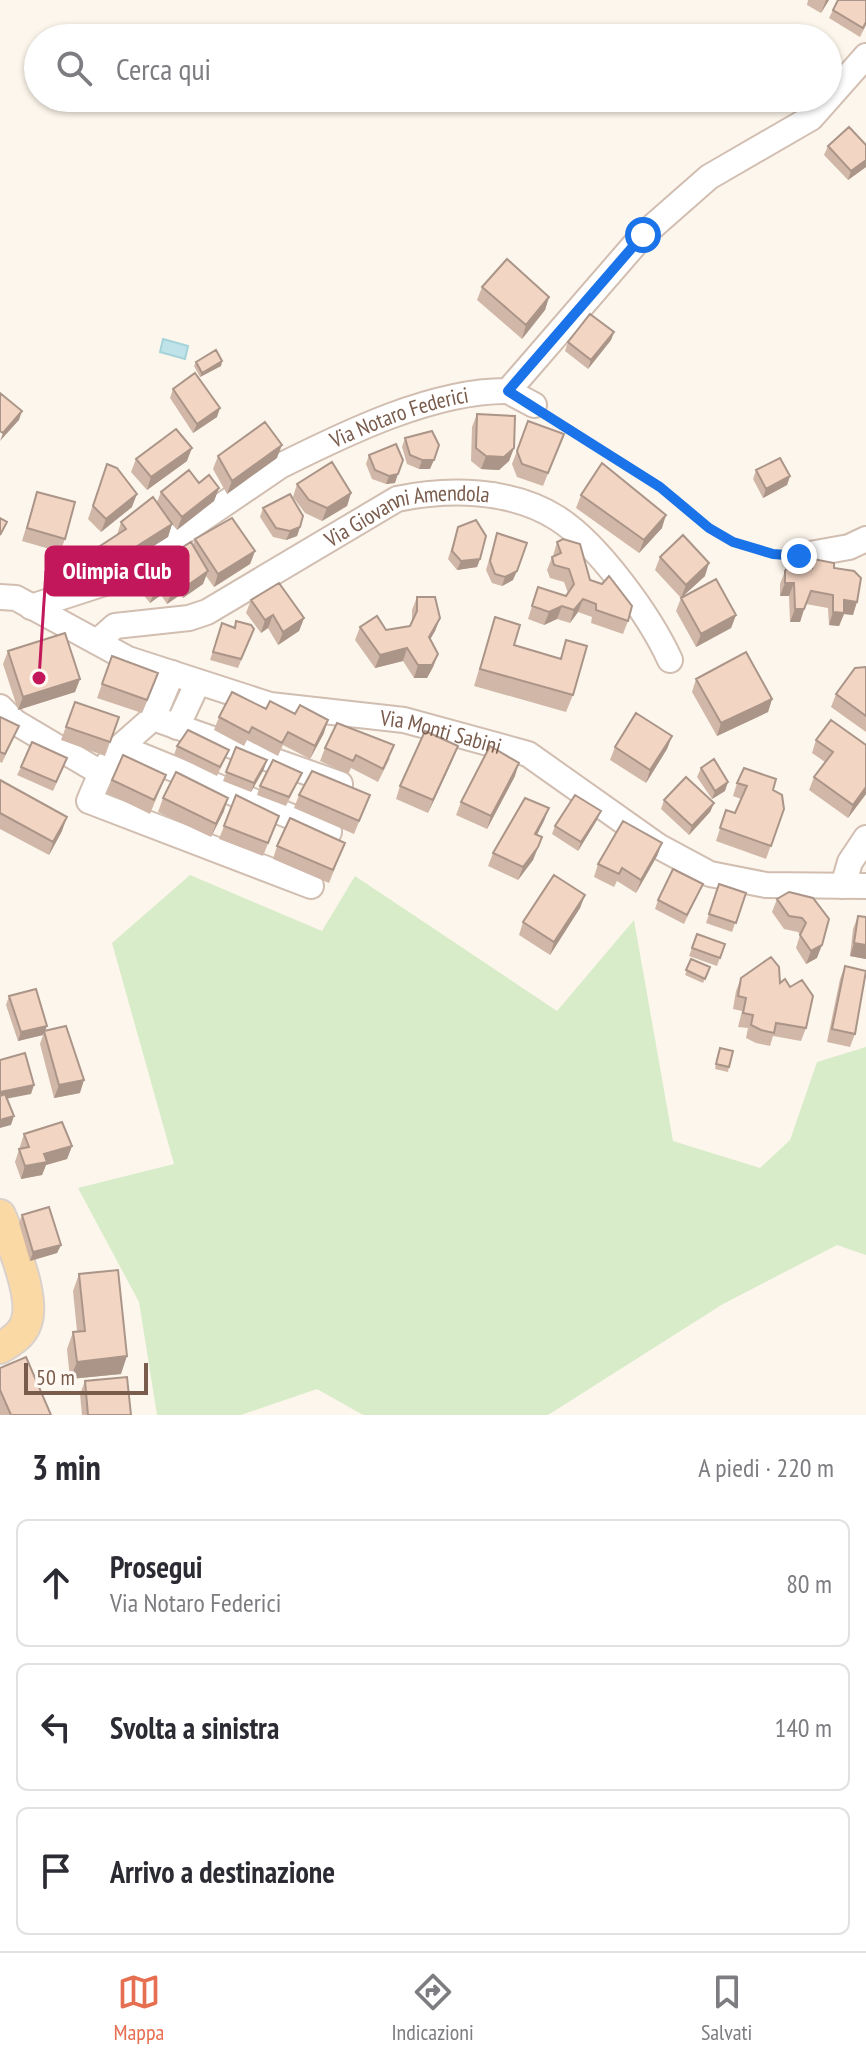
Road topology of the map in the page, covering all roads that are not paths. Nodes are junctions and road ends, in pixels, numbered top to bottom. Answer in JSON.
{"nodes":[{"id":1,"x":866,"y":56,"type":"edge"},
{"id":2,"x":842,"y":83,"type":"edge"},
{"id":3,"x":816,"y":112,"type":"edge"},
{"id":4,"x":508,"y":391,"type":"junction"},
{"id":5,"x":534,"y":405,"type":"road end"},
{"id":6,"x":866,"y":539,"type":"edge"},
{"id":7,"x":799,"y":556,"type":"road end"},
{"id":8,"x":0,"y":597,"type":"edge"},
{"id":9,"x":31,"y":607,"type":"junction"},
{"id":10,"x":97,"y":642,"type":"junction"},
{"id":11,"x":670,"y":660,"type":"dead end"},
{"id":12,"x":172,"y":673,"type":"junction"},
{"id":13,"x":198,"y":682,"type":"junction"},
{"id":14,"x":0,"y":707,"type":"edge"},
{"id":15,"x":153,"y":718,"type":"junction"},
{"id":16,"x":177,"y":727,"type":"junction"},
{"id":17,"x":120,"y":747,"type":"junction"},
{"id":18,"x":101,"y":773,"type":"junction"},
{"id":19,"x":361,"y":791,"type":"edge"},
{"id":20,"x":329,"y":832,"type":"edge"},
{"id":21,"x":866,"y":838,"type":"edge"},
{"id":22,"x":311,"y":886,"type":"dead end"},
{"id":23,"x":855,"y":886,"type":"edge"},
{"id":24,"x":0,"y":1215,"type":"edge"},
{"id":25,"x":0,"y":1348,"type":"edge"}],
"edges":[{"from":1,"to":2,"type":"street"},
{"from":3,"to":4,"type":"street"},
{"from":4,"to":5,"type":"street"},
{"from":4,"to":9,"type":"street","name":"Via Notaro Federici"},
{"from":6,"to":7,"type":"street"},
{"from":8,"to":9,"type":"street","name":"Via Monti Sabini"},
{"from":9,"to":10,"type":"street","name":"Via Monti Sabini"},
{"from":10,"to":11,"type":"street","name":"Via Giovanni Amendola"},
{"from":10,"to":12,"type":"street","name":"Via Monti Sabini"},
{"from":12,"to":13,"type":"street","name":"Via Monti Sabini"},
{"from":12,"to":15,"type":"street"},
{"from":13,"to":16,"type":"street"},
{"from":13,"to":23,"type":"street","name":"Via Monti Sabini"},
{"from":14,"to":18,"type":"street"},
{"from":15,"to":16,"type":"street"},
{"from":15,"to":17,"type":"street"},
{"from":16,"to":19,"type":"street"},
{"from":17,"to":18,"type":"street"},
{"from":17,"to":20,"type":"street"},
{"from":18,"to":22,"type":"street"},
{"from":21,"to":23,"type":"street"},
{"from":24,"to":25,"type":"main road"}]}
